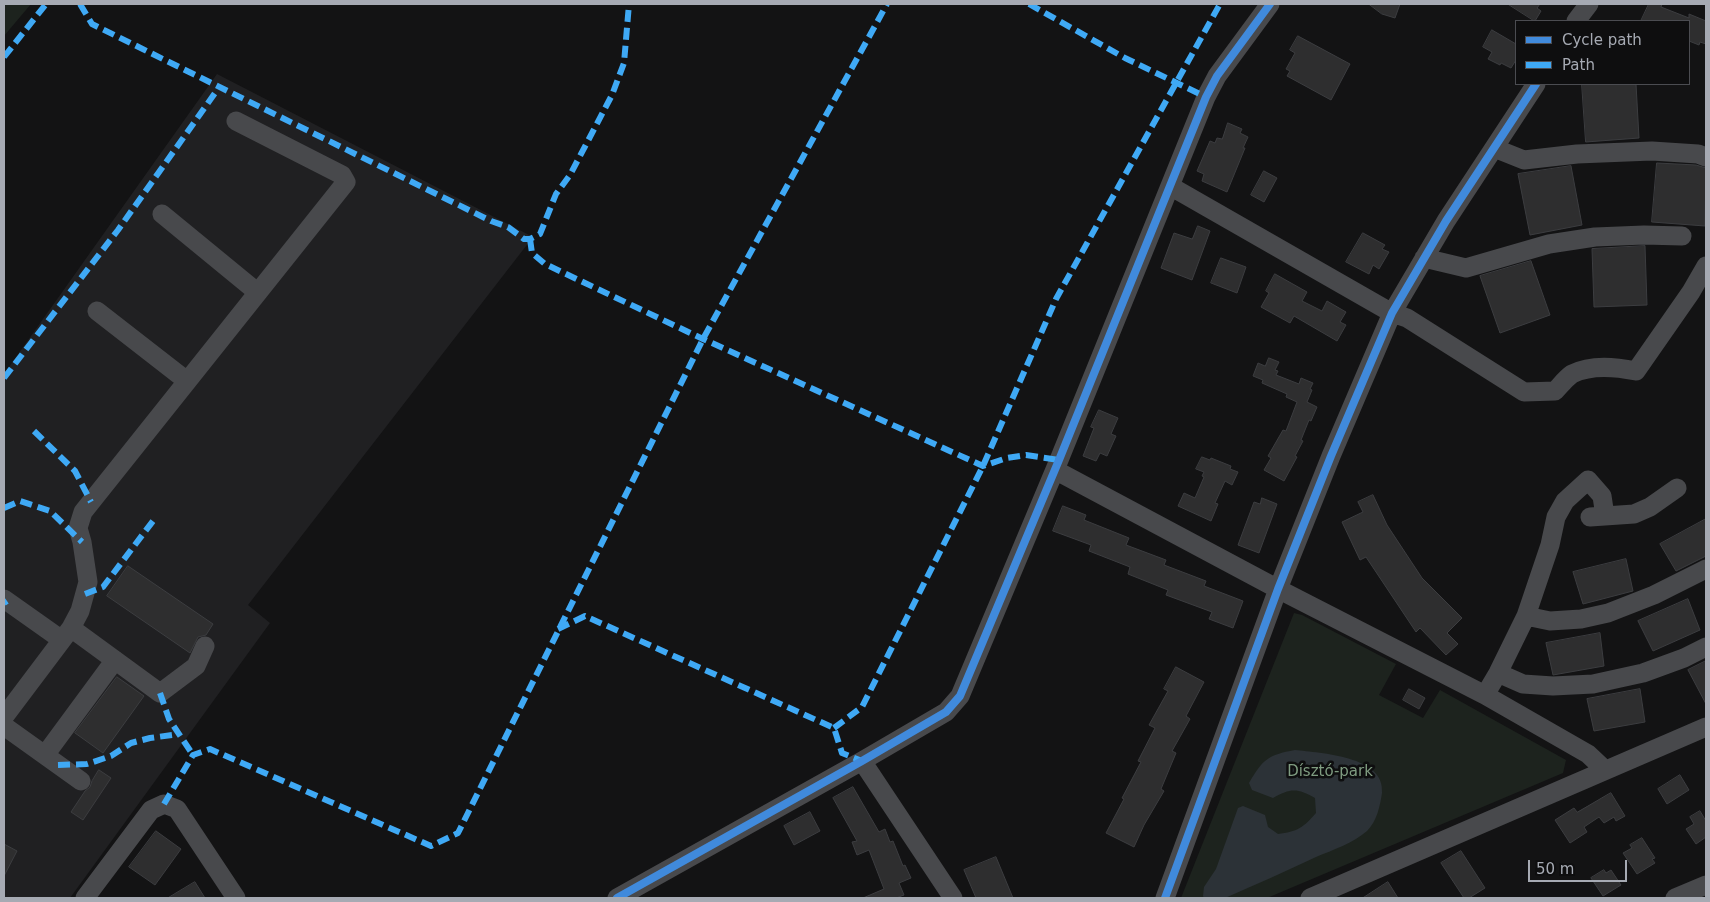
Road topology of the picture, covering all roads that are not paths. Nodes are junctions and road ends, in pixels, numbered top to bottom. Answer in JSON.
{"nodes":[{"id":1,"x":1270,"y":4,"type":"edge"},
{"id":2,"x":1589,"y":4,"type":"edge"},
{"id":3,"x":1577,"y":20,"type":"edge"},
{"id":4,"x":1535,"y":85,"type":"edge"},
{"id":5,"x":236,"y":122,"type":"dead end"},
{"id":6,"x":1494,"y":148,"type":"junction"},
{"id":7,"x":1706,"y":157,"type":"edge"},
{"id":8,"x":1170,"y":186,"type":"junction"},
{"id":9,"x":162,"y":214,"type":"dead end"},
{"id":10,"x":1682,"y":236,"type":"dead end"},
{"id":11,"x":1424,"y":258,"type":"junction"},
{"id":12,"x":1706,"y":266,"type":"edge"},
{"id":13,"x":258,"y":292,"type":"junction"},
{"id":14,"x":96,"y":311,"type":"dead end"},
{"id":15,"x":1392,"y":313,"type":"junction"},
{"id":16,"x":187,"y":381,"type":"junction"},
{"id":17,"x":1055,"y":470,"type":"junction"},
{"id":18,"x":1677,"y":488,"type":"dead end"},
{"id":19,"x":1706,"y":569,"type":"edge"},
{"id":20,"x":1278,"y":590,"type":"junction"},
{"id":21,"x":4,"y":599,"type":"edge"},
{"id":22,"x":1526,"y":616,"type":"junction"},
{"id":23,"x":67,"y":634,"type":"junction"},
{"id":24,"x":205,"y":646,"type":"dead end"},
{"id":25,"x":1706,"y":647,"type":"edge"},
{"id":26,"x":115,"y":660,"type":"junction"},
{"id":27,"x":1498,"y":673,"type":"junction"},
{"id":28,"x":1485,"y":695,"type":"junction"},
{"id":29,"x":4,"y":717,"type":"edge"},
{"id":30,"x":4,"y":726,"type":"edge"},
{"id":31,"x":1706,"y":727,"type":"edge"},
{"id":32,"x":45,"y":755,"type":"junction"},
{"id":33,"x":862,"y":761,"type":"junction"},
{"id":34,"x":1605,"y":770,"type":"junction"},
{"id":35,"x":81,"y":781,"type":"dead end"},
{"id":36,"x":1706,"y":884,"type":"edge"},
{"id":37,"x":85,"y":898,"type":"edge"},
{"id":38,"x":236,"y":898,"type":"edge"},
{"id":39,"x":618,"y":898,"type":"edge"},
{"id":40,"x":953,"y":898,"type":"edge"},
{"id":41,"x":1165,"y":898,"type":"edge"},
{"id":42,"x":1310,"y":898,"type":"edge"},
{"id":43,"x":1675,"y":898,"type":"edge"}],
"edges":[{"from":1,"to":8,"type":"street"},
{"from":2,"to":3,"type":"street"},
{"from":4,"to":6,"type":"street"},
{"from":5,"to":13,"type":"street"},
{"from":6,"to":7,"type":"street"},
{"from":6,"to":11,"type":"street"},
{"from":8,"to":15,"type":"street"},
{"from":8,"to":17,"type":"street"},
{"from":9,"to":13,"type":"street"},
{"from":10,"to":11,"type":"street"},
{"from":11,"to":15,"type":"street"},
{"from":12,"to":15,"type":"street"},
{"from":13,"to":16,"type":"street"},
{"from":14,"to":16,"type":"street"},
{"from":15,"to":20,"type":"street"},
{"from":16,"to":23,"type":"street"},
{"from":17,"to":20,"type":"street"},
{"from":17,"to":33,"type":"street"},
{"from":18,"to":22,"type":"street"},
{"from":19,"to":22,"type":"street"},
{"from":20,"to":28,"type":"street"},
{"from":20,"to":41,"type":"street"},
{"from":21,"to":23,"type":"street"},
{"from":22,"to":27,"type":"street"},
{"from":23,"to":26,"type":"street"},
{"from":23,"to":29,"type":"street"},
{"from":24,"to":26,"type":"street"},
{"from":25,"to":27,"type":"street"},
{"from":26,"to":32,"type":"street"},
{"from":27,"to":28,"type":"street"},
{"from":28,"to":34,"type":"street"},
{"from":30,"to":32,"type":"street"},
{"from":31,"to":34,"type":"street"},
{"from":32,"to":35,"type":"street"},
{"from":33,"to":39,"type":"street"},
{"from":33,"to":40,"type":"street"},
{"from":34,"to":42,"type":"street"},
{"from":36,"to":43,"type":"street"},
{"from":37,"to":38,"type":"street"}]}
